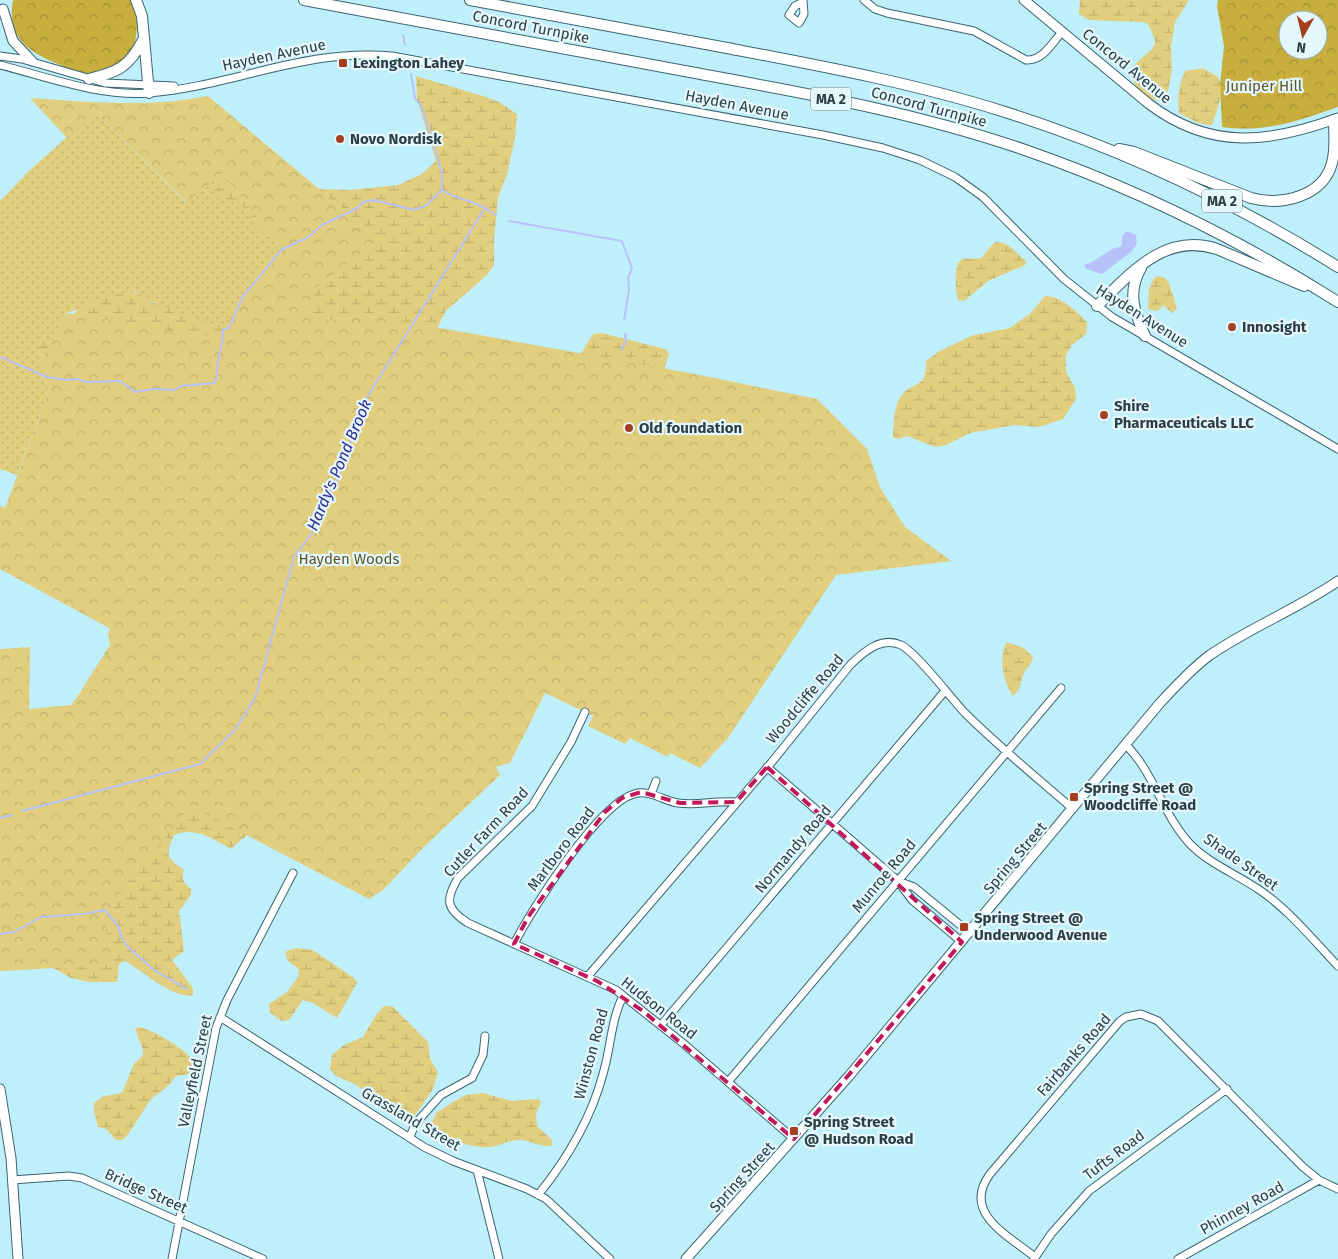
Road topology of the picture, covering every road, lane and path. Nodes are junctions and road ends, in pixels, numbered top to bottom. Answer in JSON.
{"nodes":[{"id":1,"x":136,"y":0,"type":"edge"},
{"id":2,"x":304,"y":0,"type":"edge"},
{"id":3,"x":470,"y":0,"type":"edge"},
{"id":4,"x":864,"y":0,"type":"edge"},
{"id":5,"x":1024,"y":0,"type":"edge"},
{"id":6,"x":4,"y":5,"type":"edge"},
{"id":7,"x":0,"y":22,"type":"edge"},
{"id":8,"x":1062,"y":32,"type":"junction"},
{"id":9,"x":143,"y":40,"type":"junction"},
{"id":10,"x":0,"y":56,"type":"edge"},
{"id":11,"x":32,"y":61,"type":"junction"},
{"id":12,"x":0,"y":66,"type":"edge"},
{"id":13,"x":89,"y":80,"type":"junction"},
{"id":14,"x":148,"y":89,"type":"junction"},
{"id":15,"x":1336,"y":119,"type":"edge"},
{"id":16,"x":1100,"y":146,"type":"junction"},
{"id":17,"x":1144,"y":263,"type":"junction"},
{"id":18,"x":1338,"y":267,"type":"edge"},
{"id":19,"x":1326,"y":294,"type":"junction"},
{"id":20,"x":1338,"y":302,"type":"edge"},
{"id":21,"x":1097,"y":306,"type":"junction"},
{"id":22,"x":1144,"y":336,"type":"junction"},
{"id":23,"x":1338,"y":449,"type":"edge"},
{"id":24,"x":1338,"y":581,"type":"edge"},
{"id":25,"x":1061,"y":688,"type":"dead end"},
{"id":26,"x":945,"y":691,"type":"junction"},
{"id":27,"x":585,"y":712,"type":"dead end"},
{"id":28,"x":1126,"y":745,"type":"junction"},
{"id":29,"x":1006,"y":752,"type":"junction"},
{"id":30,"x":766,"y":767,"type":"junction"},
{"id":31,"x":656,"y":781,"type":"dead end"},
{"id":32,"x":651,"y":794,"type":"junction"},
{"id":33,"x":736,"y":802,"type":"junction"},
{"id":34,"x":1073,"y":809,"type":"junction"},
{"id":35,"x":832,"y":824,"type":"junction"},
{"id":36,"x":293,"y":873,"type":"dead end"},
{"id":37,"x":898,"y":880,"type":"junction"},
{"id":38,"x":460,"y":918,"type":"joint"},
{"id":39,"x":970,"y":933,"type":"junction"},
{"id":40,"x":962,"y":942,"type":"junction"},
{"id":41,"x":514,"y":944,"type":"junction"},
{"id":42,"x":1338,"y":966,"type":"edge"},
{"id":43,"x":588,"y":976,"type":"junction"},
{"id":44,"x":623,"y":996,"type":"junction"},
{"id":45,"x":220,"y":1017,"type":"junction"},
{"id":46,"x":661,"y":1025,"type":"junction"},
{"id":47,"x":485,"y":1036,"type":"dead end"},
{"id":48,"x":728,"y":1082,"type":"junction"},
{"id":49,"x":0,"y":1089,"type":"edge"},
{"id":50,"x":1227,"y":1089,"type":"junction"},
{"id":51,"x":4,"y":1132,"type":"edge"},
{"id":52,"x":410,"y":1137,"type":"junction"},
{"id":53,"x":794,"y":1139,"type":"junction"},
{"id":54,"x":477,"y":1170,"type":"junction"},
{"id":55,"x":12,"y":1180,"type":"junction"},
{"id":56,"x":1319,"y":1180,"type":"junction"},
{"id":57,"x":1338,"y":1190,"type":"edge"},
{"id":58,"x":538,"y":1195,"type":"junction"},
{"id":59,"x":180,"y":1221,"type":"junction"},
{"id":60,"x":1035,"y":1258,"type":"edge"},
{"id":61,"x":18,"y":1259,"type":"edge"},
{"id":62,"x":172,"y":1259,"type":"edge"},
{"id":63,"x":263,"y":1259,"type":"edge"},
{"id":64,"x":499,"y":1259,"type":"edge"},
{"id":65,"x":610,"y":1259,"type":"edge"},
{"id":66,"x":686,"y":1259,"type":"edge"},
{"id":67,"x":1178,"y":1259,"type":"edge"}],
"edges":[{"from":1,"to":9,"type":"highway"},
{"from":2,"to":19,"type":"highway","name":"Concord Turnpike","number":"MA 2"},
{"from":3,"to":16,"type":"highway","name":"Concord Turnpike","number":"MA 2"},
{"from":4,"to":8,"type":"street"},
{"from":5,"to":8,"type":"main road","name":"Concord Avenue"},
{"from":6,"to":7,"type":"main road"},
{"from":6,"to":11,"type":"main road"},
{"from":8,"to":15,"type":"main road","name":"Concord Avenue"},
{"from":9,"to":13,"type":"highway"},
{"from":9,"to":14,"type":"highway"},
{"from":10,"to":11,"type":"street","name":"Hayden Avenue"},
{"from":11,"to":13,"type":"street","name":"Hayden Avenue"},
{"from":12,"to":14,"type":"street","name":"Hayden Avenue"},
{"from":13,"to":14,"type":"street","name":"Hayden Avenue"},
{"from":14,"to":21,"type":"street","name":"Hayden Avenue"},
{"from":15,"to":16,"type":"highway"},
{"from":16,"to":18,"type":"highway","name":"Concord Turnpike","number":"MA 2"},
{"from":17,"to":19,"type":"highway"},
{"from":17,"to":21,"type":"highway"},
{"from":17,"to":22,"type":"highway"},
{"from":19,"to":20,"type":"highway","name":"Concord Turnpike","number":"MA 2"},
{"from":21,"to":22,"type":"street","name":"Hayden Avenue"},
{"from":22,"to":23,"type":"street","name":"Hayden Avenue"},
{"from":24,"to":28,"type":"main road","name":"Spring Street"},
{"from":25,"to":29,"type":"street","name":"Munroe Road"},
{"from":26,"to":29,"type":"street","name":"Woodcliffe Road"},
{"from":26,"to":30,"type":"street","name":"Woodcliffe Road"},
{"from":26,"to":35,"type":"street","name":"Normandy Road"},
{"from":27,"to":38,"type":"street","name":"Cutler Farm Road"},
{"from":28,"to":34,"type":"main road","name":"Spring Street"},
{"from":28,"to":42,"type":"street","name":"Shade Street"},
{"from":29,"to":34,"type":"street","name":"Woodcliffe Road"},
{"from":29,"to":37,"type":"street","name":"Munroe Road"},
{"from":30,"to":33,"type":"street","name":"Woodcliffe Road"},
{"from":30,"to":35,"type":"street"},
{"from":31,"to":32,"type":"street"},
{"from":32,"to":33,"type":"street","name":"Marlboro Road"},
{"from":32,"to":41,"type":"street","name":"Marlboro Road"},
{"from":33,"to":43,"type":"street","name":"Woodcliffe Road"},
{"from":34,"to":39,"type":"main road","name":"Spring Street"},
{"from":35,"to":37,"type":"street"},
{"from":35,"to":46,"type":"street","name":"Normandy Road"},
{"from":36,"to":45,"type":"street","name":"Valleyfield Street"},
{"from":37,"to":39,"type":"street"},
{"from":37,"to":40,"type":"street"},
{"from":37,"to":48,"type":"street","name":"Munroe Road"},
{"from":38,"to":41,"type":"street","name":"Hudson Road"},
{"from":39,"to":40,"type":"main road","name":"Spring Street"},
{"from":40,"to":53,"type":"main road","name":"Spring Street"},
{"from":41,"to":43,"type":"street","name":"Hudson Road"},
{"from":43,"to":44,"type":"street","name":"Hudson Road"},
{"from":44,"to":46,"type":"street","name":"Hudson Road"},
{"from":44,"to":58,"type":"street","name":"Winston Road"},
{"from":45,"to":52,"type":"street","name":"Grassland Street"},
{"from":45,"to":59,"type":"street","name":"Valleyfield Street"},
{"from":46,"to":48,"type":"street","name":"Hudson Road"},
{"from":47,"to":52,"type":"street"},
{"from":48,"to":53,"type":"street","name":"Hudson Road"},
{"from":49,"to":51,"type":"main road"},
{"from":50,"to":56,"type":"street","name":"Fairbanks Road"},
{"from":50,"to":60,"type":"street","name":"Tufts Road"},
{"from":50,"to":60,"type":"street","name":"Fairbanks Road"},
{"from":51,"to":55,"type":"main road"},
{"from":52,"to":54,"type":"street","name":"Grassland Street"},
{"from":53,"to":66,"type":"main road","name":"Spring Street"},
{"from":54,"to":58,"type":"street","name":"Grassland Street"},
{"from":54,"to":64,"type":"street"},
{"from":55,"to":59,"type":"street","name":"Bridge Street"},
{"from":55,"to":61,"type":"main road"},
{"from":56,"to":57,"type":"street","name":"Fairbanks Road"},
{"from":56,"to":67,"type":"street","name":"Phinney Road"},
{"from":58,"to":65,"type":"street","name":"Grassland Street"},
{"from":59,"to":62,"type":"street","name":"Valleyfield Street"},
{"from":59,"to":63,"type":"street","name":"Bridge Street"}]}
